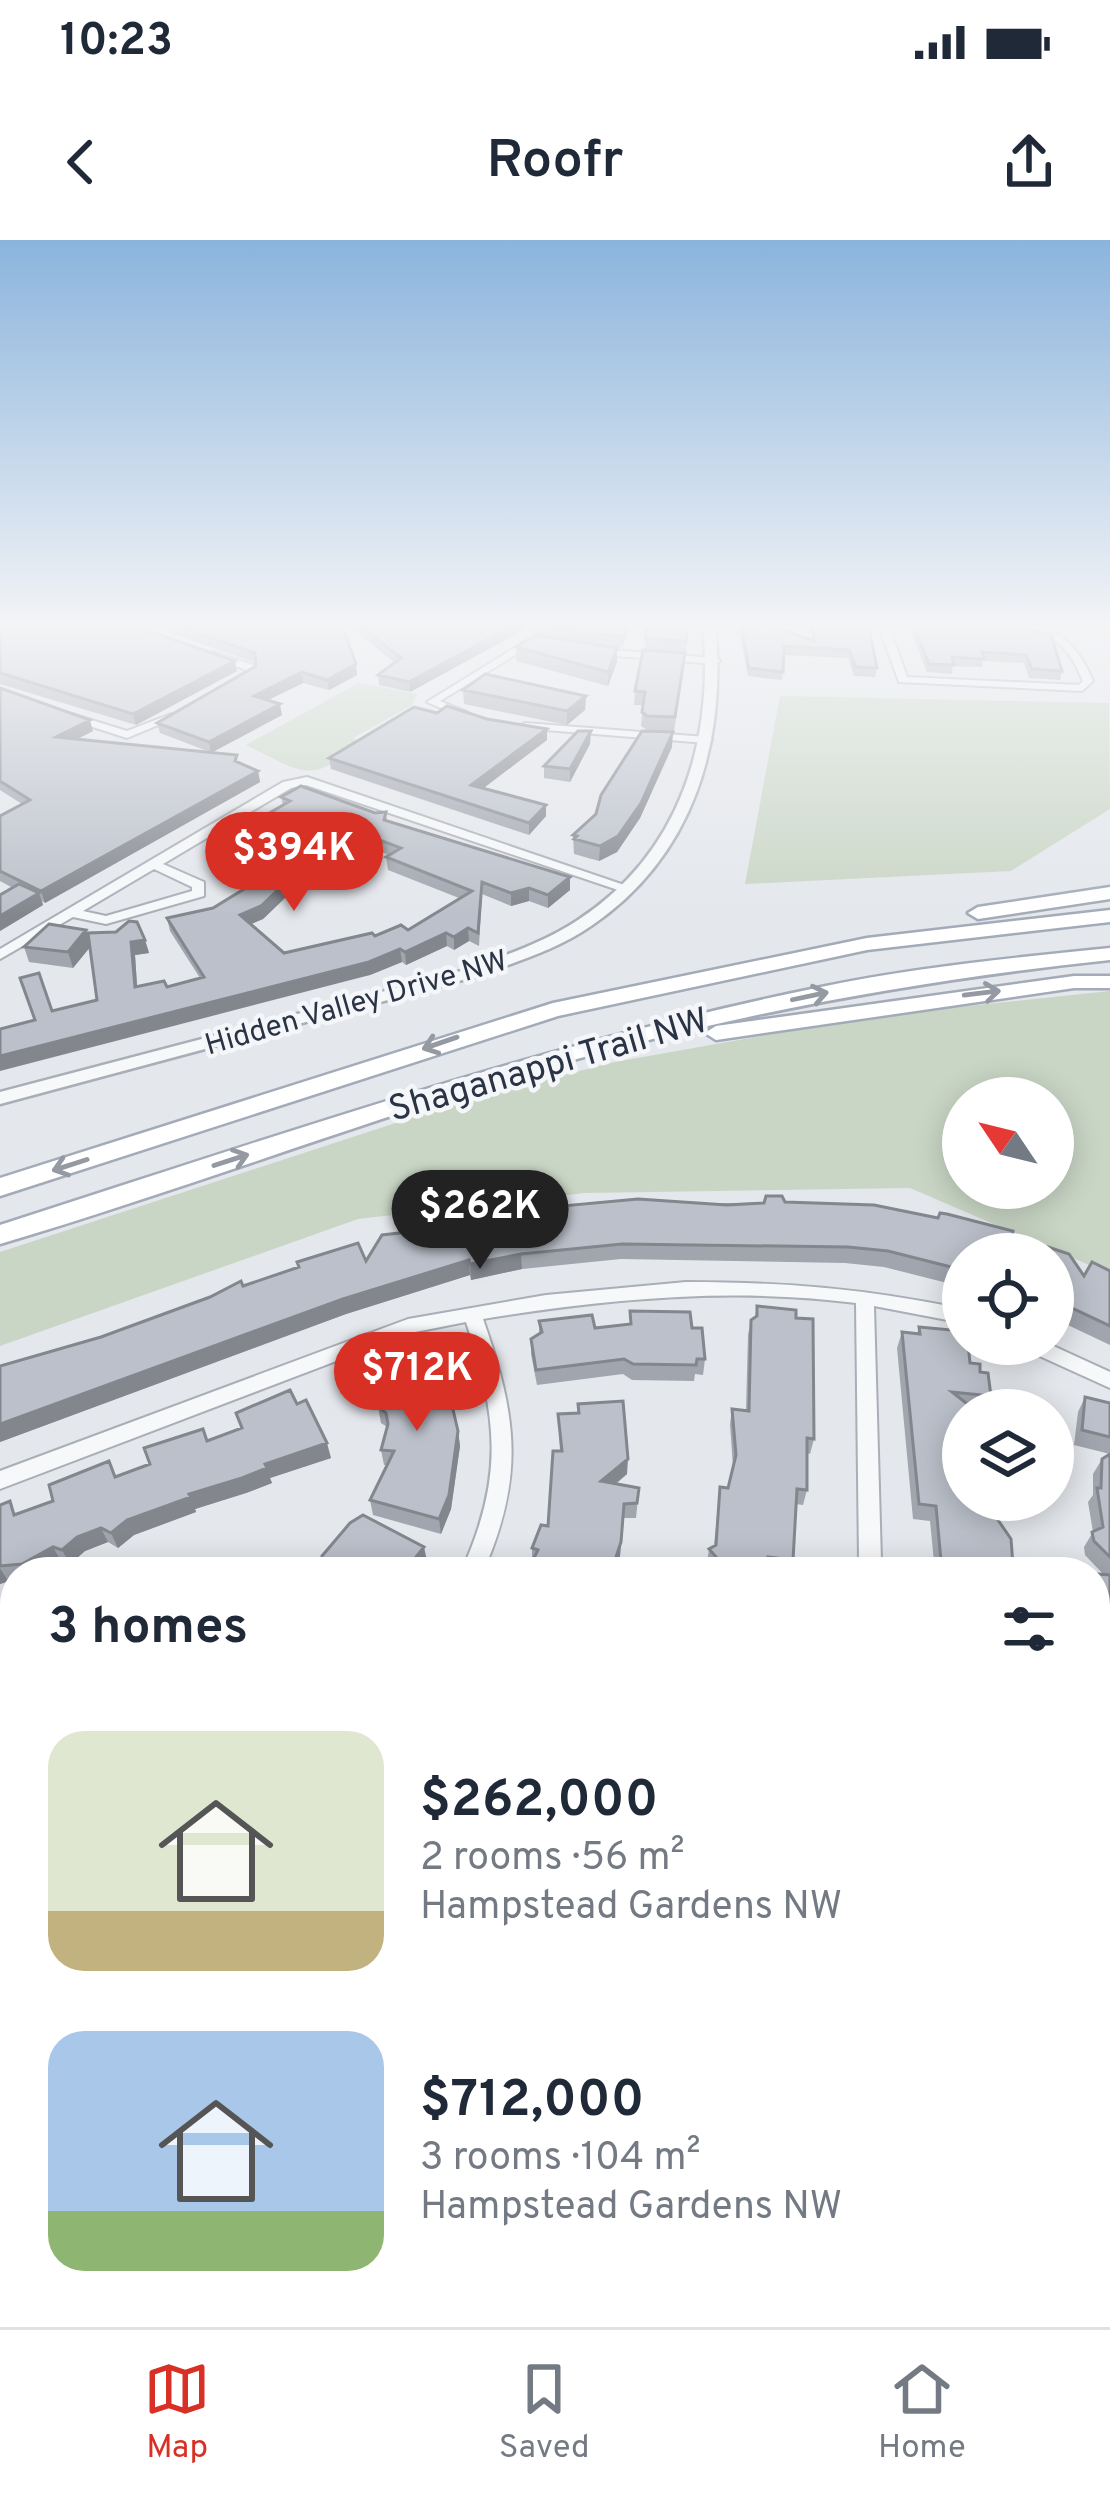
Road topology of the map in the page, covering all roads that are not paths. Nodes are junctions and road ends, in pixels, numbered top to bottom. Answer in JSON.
{"nodes":[{"id":1,"x":85,"y":721,"type":"edge"},
{"id":2,"x":160,"y":721,"type":"edge"},
{"id":3,"x":708,"y":721,"type":"edge"},
{"id":4,"x":520,"y":725,"type":"edge"},
{"id":5,"x":706,"y":740,"type":"junction"},
{"id":6,"x":154,"y":865,"type":"junction"},
{"id":7,"x":626,"y":888,"type":"junction"},
{"id":8,"x":1110,"y":893,"type":"edge"},
{"id":9,"x":71,"y":913,"type":"junction"},
{"id":10,"x":1110,"y":916,"type":"edge"},
{"id":11,"x":1110,"y":951,"type":"edge"},
{"id":12,"x":0,"y":956,"type":"edge"},
{"id":13,"x":1110,"y":982,"type":"edge"},
{"id":14,"x":553,"y":1010,"type":"junction"},
{"id":15,"x":453,"y":1086,"type":"junction"},
{"id":16,"x":0,"y":1098,"type":"edge"},
{"id":17,"x":0,"y":1187,"type":"edge"},
{"id":18,"x":0,"y":1235,"type":"edge"},
{"id":19,"x":866,"y":1297,"type":"junction"},
{"id":20,"x":942,"y":1312,"type":"edge"},
{"id":21,"x":472,"y":1313,"type":"junction"},
{"id":22,"x":1074,"y":1364,"type":"edge"},
{"id":23,"x":1110,"y":1380,"type":"edge"},
{"id":24,"x":0,"y":1480,"type":"edge"},
{"id":25,"x":480,"y":1557,"type":"edge"},
{"id":26,"x":870,"y":1557,"type":"edge"}],
"edges":[{"from":1,"to":2,"type":"street"},
{"from":3,"to":5,"type":"street","name":"Hidden Valley Drive NW"},
{"from":4,"to":5,"type":"street"},
{"from":5,"to":7,"type":"street","name":"Hidden Valley Drive NW"},
{"from":6,"to":7,"type":"street"},
{"from":6,"to":9,"type":"street"},
{"from":6,"to":9,"type":"street"},
{"from":7,"to":16,"type":"street","name":"Hidden Valley Drive NW"},
{"from":8,"to":14,"type":"main road"},
{"from":9,"to":12,"type":"street"},
{"from":10,"to":14,"type":"main road","name":"Shaganappi Trail NW"},
{"from":15,"to":11,"type":"main road","name":"Shaganappi Trail NW","one_way":true},
{"from":15,"to":13,"type":"main road","one_way":true},
{"from":14,"to":17,"type":"main road","name":"Shaganappi Trail NW","one_way":true},
{"from":18,"to":15,"type":"main road","name":"Shaganappi Trail NW","one_way":true},
{"from":19,"to":20,"type":"street"},
{"from":19,"to":21,"type":"street"},
{"from":19,"to":26,"type":"street"},
{"from":21,"to":24,"type":"street"},
{"from":21,"to":25,"type":"street"},
{"from":22,"to":23,"type":"street"}]}
